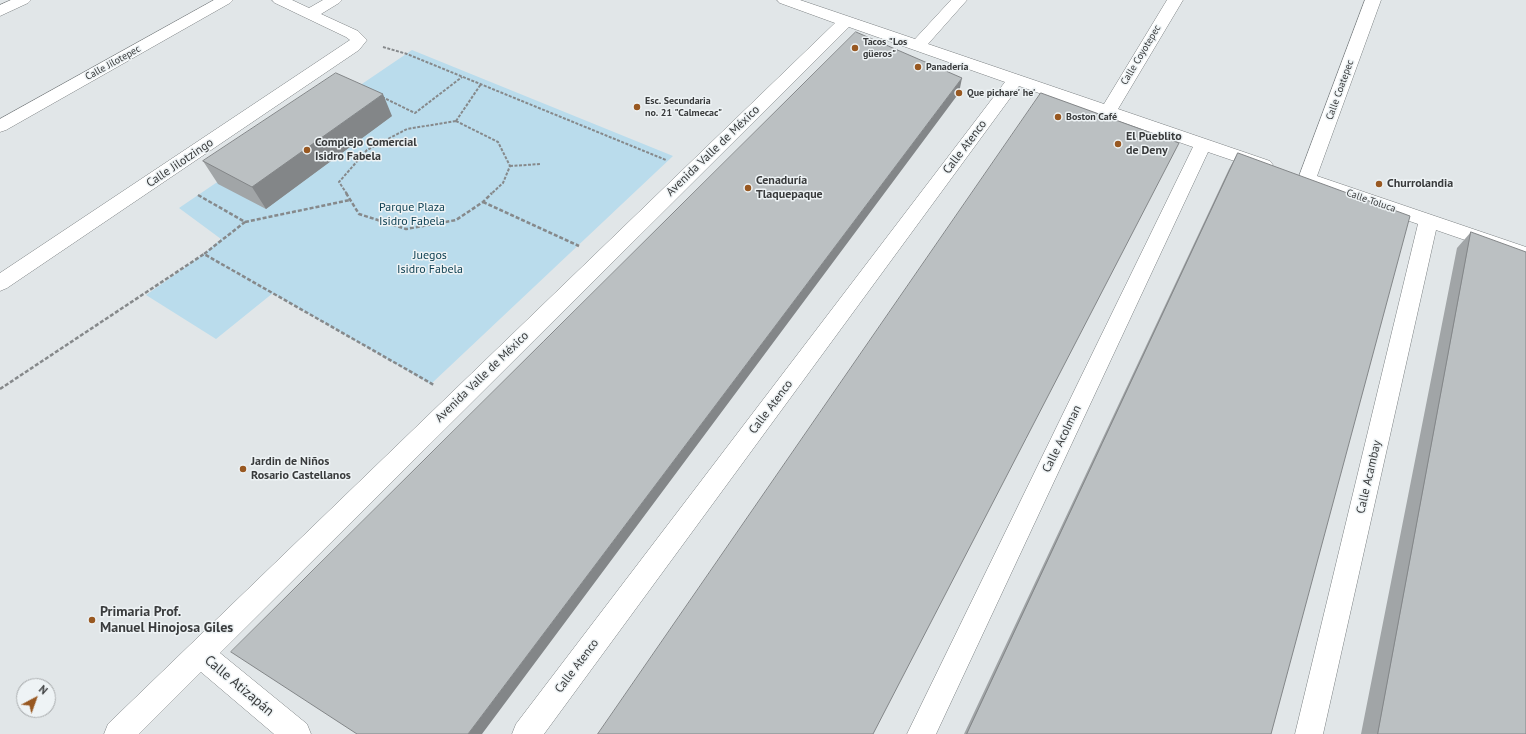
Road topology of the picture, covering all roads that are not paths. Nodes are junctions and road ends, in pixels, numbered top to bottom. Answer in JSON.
{"nodes":[{"id":1,"x":23,"y":0,"type":"edge"},
{"id":2,"x":225,"y":0,"type":"edge"},
{"id":3,"x":280,"y":0,"type":"edge"},
{"id":4,"x":334,"y":0,"type":"edge"},
{"id":5,"x":785,"y":0,"type":"edge"},
{"id":6,"x":959,"y":0,"type":"edge"},
{"id":7,"x":1175,"y":0,"type":"edge"},
{"id":8,"x":1374,"y":0,"type":"edge"},
{"id":9,"x":0,"y":11,"type":"edge"},
{"id":10,"x":310,"y":14,"type":"junction"},
{"id":11,"x":846,"y":21,"type":"junction"},
{"id":12,"x":918,"y":46,"type":"junction"},
{"id":13,"x":1016,"y":79,"type":"junction"},
{"id":14,"x":1108,"y":111,"type":"junction"},
{"id":15,"x":0,"y":126,"type":"edge"},
{"id":16,"x":1203,"y":144,"type":"junction"},
{"id":17,"x":1292,"y":174,"type":"junction"},
{"id":18,"x":1428,"y":221,"type":"junction"},
{"id":19,"x":1526,"y":254,"type":"edge"},
{"id":20,"x":0,"y":283,"type":"edge"},
{"id":21,"x":200,"y":654,"type":"junction"},
{"id":22,"x":118,"y":734,"type":"edge"},
{"id":23,"x":297,"y":734,"type":"edge"},
{"id":24,"x":526,"y":734,"type":"edge"},
{"id":25,"x":921,"y":734,"type":"edge"},
{"id":26,"x":1309,"y":734,"type":"edge"}],
"edges":[{"from":1,"to":9,"type":"street"},
{"from":2,"to":15,"type":"street","name":"Calle Jilotepec"},
{"from":3,"to":10,"type":"street"},
{"from":4,"to":10,"type":"street"},
{"from":5,"to":11,"type":"street","name":"Calle Toluca"},
{"from":6,"to":12,"type":"street"},
{"from":7,"to":14,"type":"street","name":"Calle Coyotepec"},
{"from":8,"to":17,"type":"street","name":"Calle Coatepec"},
{"from":10,"to":20,"type":"street","name":"Calle Jilotzingo"},
{"from":11,"to":12,"type":"street","name":"Calle Toluca"},
{"from":11,"to":21,"type":"street","name":"Avenida Valle de México"},
{"from":12,"to":13,"type":"street","name":"Calle Toluca"},
{"from":13,"to":14,"type":"street","name":"Calle Toluca"},
{"from":13,"to":24,"type":"street","name":"Calle Atenco"},
{"from":14,"to":16,"type":"street","name":"Calle Toluca"},
{"from":16,"to":17,"type":"street","name":"Calle Toluca"},
{"from":16,"to":25,"type":"street","name":"Calle Acolman"},
{"from":17,"to":18,"type":"street","name":"Calle Toluca"},
{"from":18,"to":19,"type":"street","name":"Calle Toluca"},
{"from":18,"to":26,"type":"street","name":"Calle Acambay"},
{"from":21,"to":22,"type":"street","name":"Avenida Valle de México"},
{"from":21,"to":23,"type":"street","name":"Calle Atizapán"}]}
